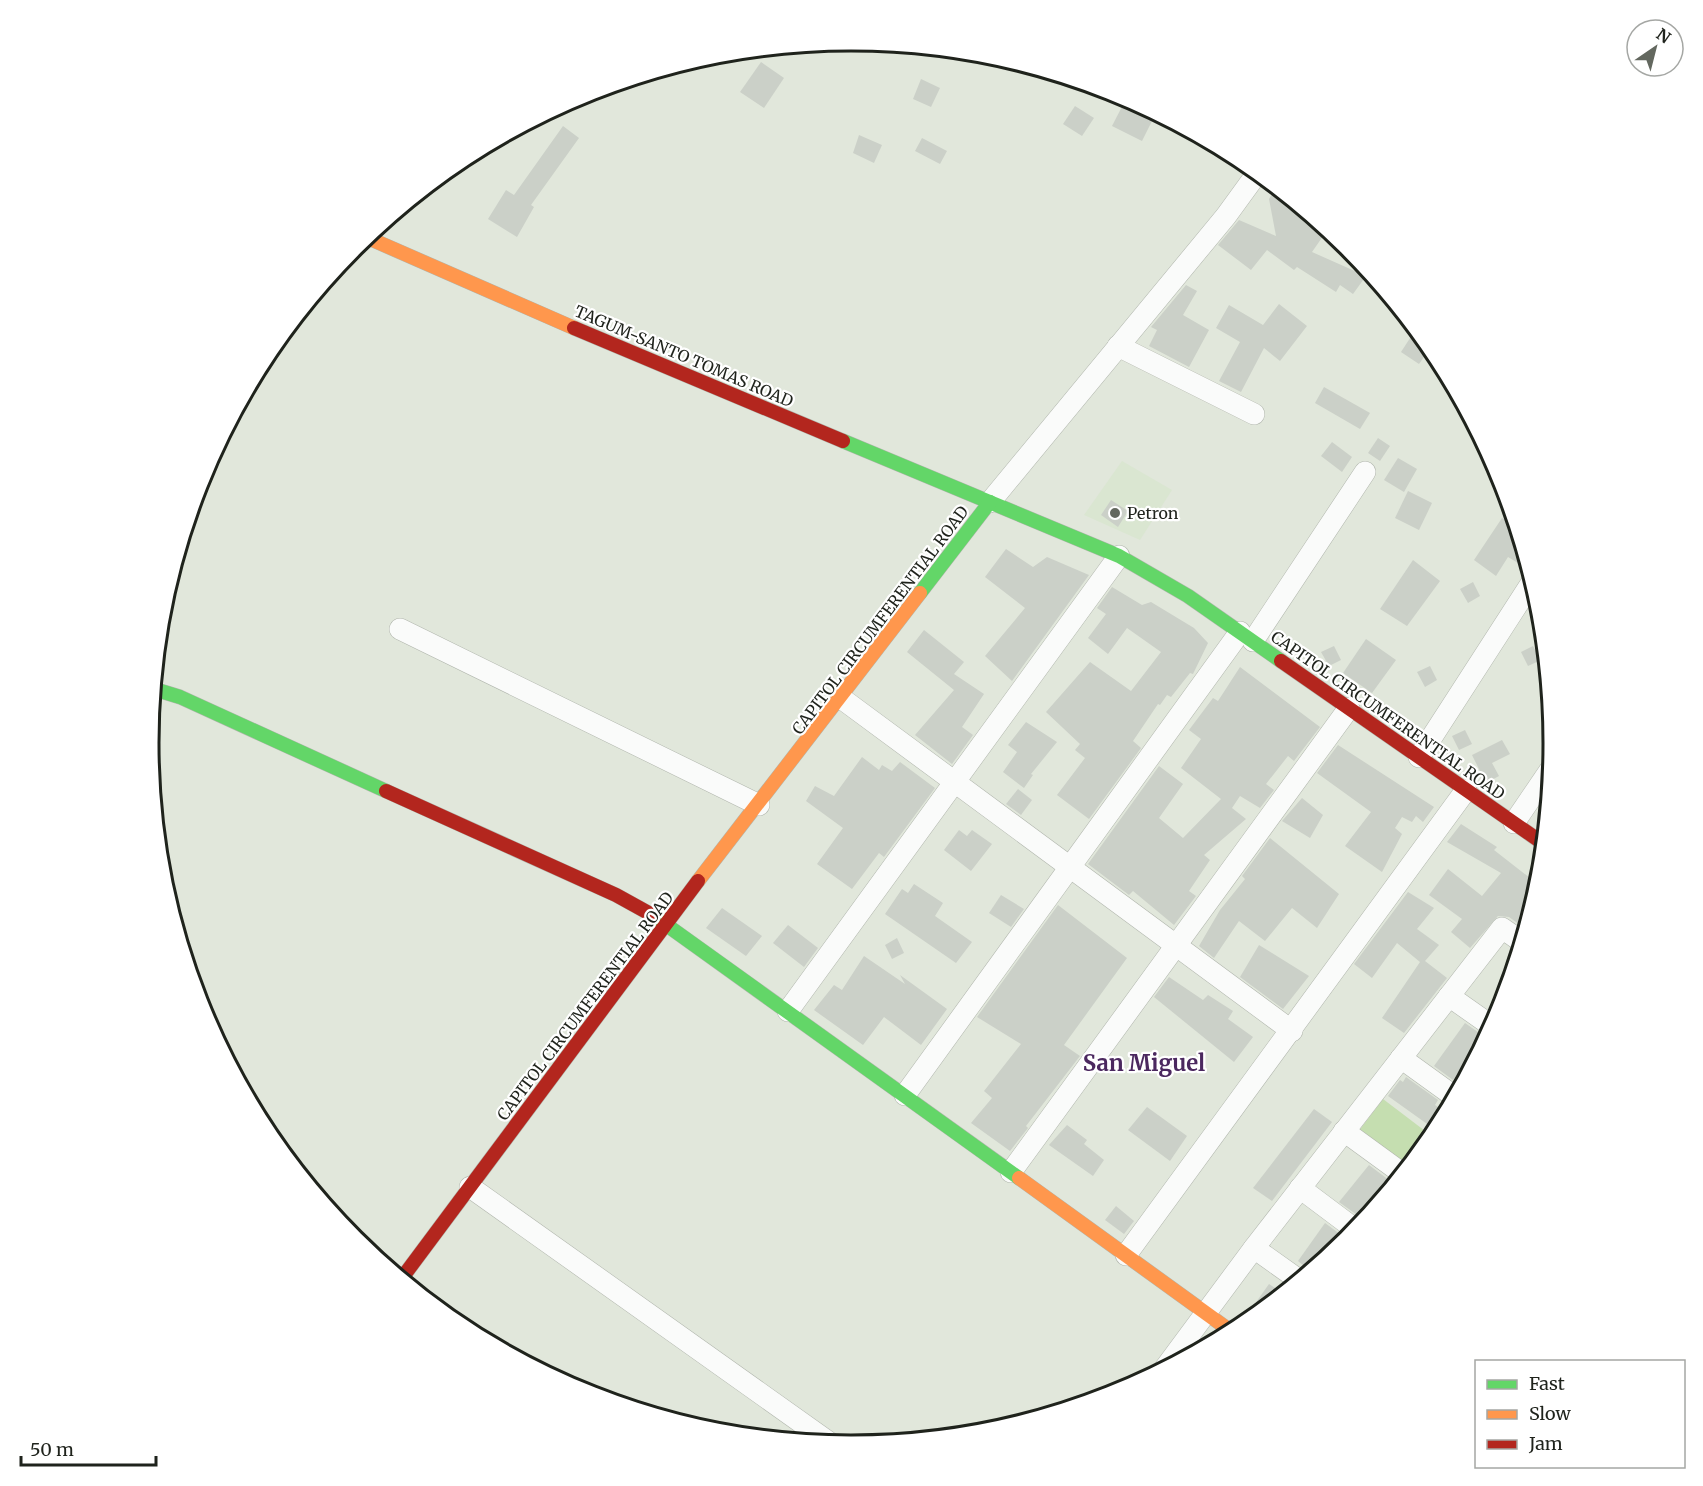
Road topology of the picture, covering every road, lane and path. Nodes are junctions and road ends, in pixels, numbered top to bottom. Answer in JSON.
{"nodes":[{"id":1,"x":1252,"y":180,"type":"edge"},
{"id":2,"x":376,"y":241,"type":"edge"},
{"id":3,"x":1118,"y":346,"type":"junction"},
{"id":4,"x":1254,"y":414,"type":"dead end"},
{"id":5,"x":1365,"y":472,"type":"dead end"},
{"id":6,"x":990,"y":502,"type":"junction"},
{"id":7,"x":1119,"y":556,"type":"junction"},
{"id":8,"x":1526,"y":591,"type":"edge"},
{"id":9,"x":400,"y":629,"type":"dead end"},
{"id":10,"x":1246,"y":637,"type":"junction"},
{"id":11,"x":162,"y":691,"type":"edge"},
{"id":12,"x":841,"y":698,"type":"junction"},
{"id":13,"x":1349,"y":708,"type":"junction"},
{"id":14,"x":1419,"y":756,"type":"junction"},
{"id":15,"x":1542,"y":781,"type":"edge"},
{"id":16,"x":954,"y":782,"type":"junction"},
{"id":17,"x":1466,"y":790,"type":"junction"},
{"id":18,"x":759,"y":805,"type":"junction"},
{"id":19,"x":1514,"y":823,"type":"junction"},
{"id":20,"x":1537,"y":839,"type":"edge"},
{"id":21,"x":1070,"y":866,"type":"junction"},
{"id":22,"x":666,"y":923,"type":"junction"},
{"id":23,"x":1515,"y":937,"type":"edge"},
{"id":24,"x":1178,"y":946,"type":"junction"},
{"id":25,"x":1449,"y":996,"type":"junction"},
{"id":26,"x":788,"y":1011,"type":"junction"},
{"id":27,"x":1485,"y":1021,"type":"edge"},
{"id":28,"x":1292,"y":1030,"type":"junction"},
{"id":29,"x":1401,"y":1058,"type":"junction"},
{"id":30,"x":1449,"y":1093,"type":"edge"},
{"id":31,"x":905,"y":1095,"type":"junction"},
{"id":32,"x":1344,"y":1131,"type":"junction"},
{"id":33,"x":1396,"y":1170,"type":"edge"},
{"id":34,"x":1011,"y":1172,"type":"junction"},
{"id":35,"x":470,"y":1187,"type":"junction"},
{"id":36,"x":1300,"y":1188,"type":"junction"},
{"id":37,"x":1348,"y":1224,"type":"edge"},
{"id":38,"x":1254,"y":1248,"type":"junction"},
{"id":39,"x":1126,"y":1255,"type":"junction"},
{"id":40,"x":406,"y":1272,"type":"edge"},
{"id":41,"x":1293,"y":1276,"type":"edge"},
{"id":42,"x":1206,"y":1313,"type":"junction"},
{"id":43,"x":1224,"y":1326,"type":"edge"},
{"id":44,"x":1175,"y":1355,"type":"edge"},
{"id":45,"x":818,"y":1434,"type":"edge"}],
"edges":[{"from":1,"to":3,"type":"street"},
{"from":2,"to":6,"type":"main road","name":"TAGUM-SANTO TOMAS ROAD"},
{"from":3,"to":4,"type":"street"},
{"from":3,"to":6,"type":"street"},
{"from":5,"to":10,"type":"street"},
{"from":6,"to":7,"type":"main road","name":"CAPITOL CIRCUMFERENTIAL ROAD"},
{"from":6,"to":12,"type":"main road","name":"CAPITOL CIRCUMFERENTIAL ROAD"},
{"from":7,"to":10,"type":"main road","name":"CAPITOL CIRCUMFERENTIAL ROAD"},
{"from":7,"to":16,"type":"street"},
{"from":8,"to":14,"type":"street"},
{"from":9,"to":18,"type":"street"},
{"from":10,"to":13,"type":"main road","name":"CAPITOL CIRCUMFERENTIAL ROAD"},
{"from":10,"to":21,"type":"street"},
{"from":11,"to":22,"type":"main road"},
{"from":12,"to":16,"type":"street"},
{"from":12,"to":18,"type":"main road","name":"CAPITOL CIRCUMFERENTIAL ROAD"},
{"from":13,"to":14,"type":"main road","name":"CAPITOL CIRCUMFERENTIAL ROAD"},
{"from":13,"to":24,"type":"street"},
{"from":14,"to":17,"type":"main road","name":"CAPITOL CIRCUMFERENTIAL ROAD"},
{"from":15,"to":19,"type":"street"},
{"from":16,"to":21,"type":"street"},
{"from":16,"to":26,"type":"street"},
{"from":17,"to":19,"type":"main road","name":"CAPITOL CIRCUMFERENTIAL ROAD"},
{"from":17,"to":28,"type":"street"},
{"from":18,"to":22,"type":"main road","name":"CAPITOL CIRCUMFERENTIAL ROAD"},
{"from":19,"to":20,"type":"main road","name":"CAPITOL CIRCUMFERENTIAL ROAD"},
{"from":21,"to":24,"type":"street"},
{"from":21,"to":31,"type":"street"},
{"from":22,"to":26,"type":"main road"},
{"from":22,"to":35,"type":"main road","name":"CAPITOL CIRCUMFERENTIAL ROAD"},
{"from":23,"to":25,"type":"street"},
{"from":24,"to":28,"type":"street"},
{"from":24,"to":34,"type":"street"},
{"from":25,"to":27,"type":"street"},
{"from":25,"to":29,"type":"street"},
{"from":26,"to":31,"type":"main road"},
{"from":28,"to":39,"type":"street"},
{"from":29,"to":30,"type":"street"},
{"from":29,"to":32,"type":"street"},
{"from":31,"to":34,"type":"main road"},
{"from":32,"to":33,"type":"street"},
{"from":32,"to":36,"type":"street"},
{"from":34,"to":39,"type":"main road"},
{"from":35,"to":40,"type":"main road","name":"CAPITOL CIRCUMFERENTIAL ROAD"},
{"from":35,"to":45,"type":"street"},
{"from":36,"to":37,"type":"street"},
{"from":36,"to":38,"type":"street"},
{"from":38,"to":41,"type":"street"},
{"from":38,"to":42,"type":"street"},
{"from":39,"to":42,"type":"main road"},
{"from":42,"to":43,"type":"main road"},
{"from":42,"to":44,"type":"street"}]}
